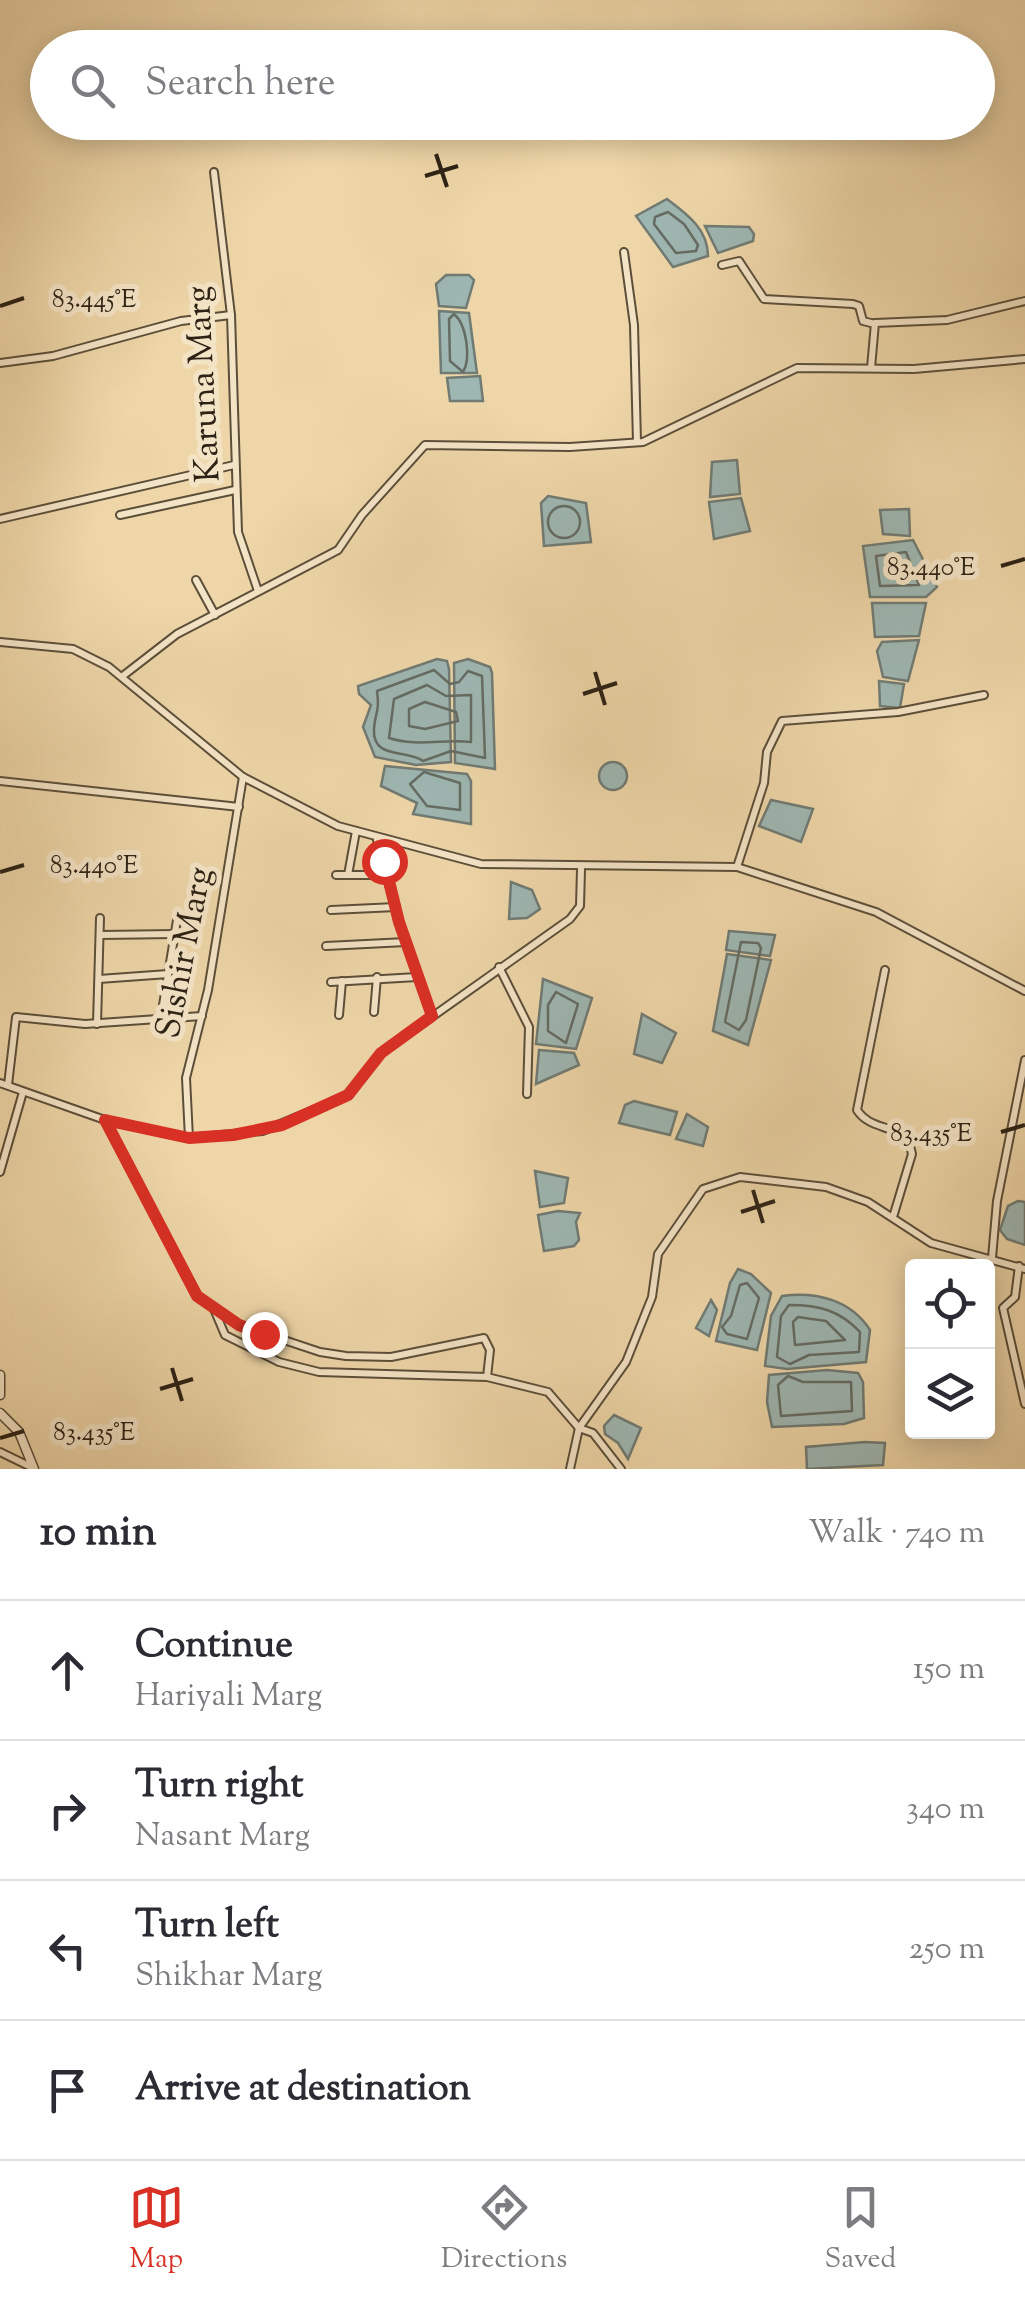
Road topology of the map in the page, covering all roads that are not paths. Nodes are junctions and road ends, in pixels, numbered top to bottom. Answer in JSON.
{"nodes":[{"id":1,"x":214,"y":172,"type":"dead end"},
{"id":2,"x":624,"y":252,"type":"dead end"},
{"id":3,"x":722,"y":265,"type":"dead end"},
{"id":4,"x":1025,"y":301,"type":"edge"},
{"id":5,"x":231,"y":315,"type":"junction"},
{"id":6,"x":875,"y":324,"type":"junction"},
{"id":7,"x":1025,"y":359,"type":"edge"},
{"id":8,"x":0,"y":364,"type":"edge"},
{"id":9,"x":871,"y":368,"type":"junction"},
{"id":10,"x":638,"y":442,"type":"junction"},
{"id":11,"x":234,"y":465,"type":"junction"},
{"id":12,"x":235,"y":490,"type":"junction"},
{"id":13,"x":120,"y":515,"type":"dead end"},
{"id":14,"x":0,"y":519,"type":"edge"},
{"id":15,"x":196,"y":580,"type":"dead end"},
{"id":16,"x":258,"y":591,"type":"junction"},
{"id":17,"x":214,"y":615,"type":"junction"},
{"id":18,"x":0,"y":642,"type":"edge"},
{"id":19,"x":124,"y":675,"type":"junction"},
{"id":20,"x":984,"y":695,"type":"dead end"},
{"id":21,"x":243,"y":777,"type":"junction"},
{"id":22,"x":0,"y":782,"type":"edge"},
{"id":23,"x":238,"y":807,"type":"junction"},
{"id":24,"x":356,"y":832,"type":"junction"},
{"id":25,"x":377,"y":839,"type":"junction"},
{"id":26,"x":737,"y":867,"type":"junction"},
{"id":27,"x":582,"y":869,"type":"junction"},
{"id":28,"x":388,"y":874,"type":"junction"},
{"id":29,"x":336,"y":875,"type":"dead end"},
{"id":30,"x":348,"y":876,"type":"junction"},
{"id":31,"x":396,"y":908,"type":"junction"},
{"id":32,"x":331,"y":910,"type":"dead end"},
{"id":33,"x":178,"y":914,"type":"dead end"},
{"id":34,"x":100,"y":918,"type":"dead end"},
{"id":35,"x":100,"y":934,"type":"junction"},
{"id":36,"x":175,"y":934,"type":"junction"},
{"id":37,"x":406,"y":942,"type":"junction"},
{"id":38,"x":326,"y":946,"type":"dead end"},
{"id":39,"x":499,"y":967,"type":"junction"},
{"id":40,"x":884,"y":970,"type":"dead end"},
{"id":41,"x":168,"y":974,"type":"junction"},
{"id":42,"x":416,"y":977,"type":"junction"},
{"id":43,"x":377,"y":978,"type":"junction"},
{"id":44,"x":99,"y":979,"type":"junction"},
{"id":45,"x":342,"y":980,"type":"junction"},
{"id":46,"x":331,"y":982,"type":"dead end"},
{"id":47,"x":1025,"y":990,"type":"edge"},
{"id":48,"x":374,"y":1012,"type":"dead end"},
{"id":49,"x":339,"y":1014,"type":"dead end"},
{"id":50,"x":202,"y":1016,"type":"junction"},
{"id":51,"x":432,"y":1016,"type":"junction"},
{"id":52,"x":161,"y":1017,"type":"junction"},
{"id":53,"x":97,"y":1024,"type":"junction"},
{"id":54,"x":1025,"y":1060,"type":"edge"},
{"id":55,"x":4,"y":1084,"type":"edge"},
{"id":56,"x":23,"y":1092,"type":"junction"},
{"id":57,"x":527,"y":1094,"type":"dead end"},
{"id":58,"x":105,"y":1120,"type":"junction"},
{"id":59,"x":189,"y":1138,"type":"junction"},
{"id":60,"x":0,"y":1172,"type":"edge"},
{"id":61,"x":893,"y":1217,"type":"junction"},
{"id":62,"x":992,"y":1258,"type":"junction"},
{"id":63,"x":1022,"y":1267,"type":"edge"},
{"id":64,"x":214,"y":1308,"type":"junction"},
{"id":65,"x":0,"y":1375,"type":"edge"},
{"id":66,"x":488,"y":1376,"type":"junction"},
{"id":67,"x":0,"y":1395,"type":"edge"},
{"id":68,"x":1025,"y":1404,"type":"edge"},
{"id":69,"x":0,"y":1412,"type":"edge"},
{"id":70,"x":579,"y":1428,"type":"junction"},
{"id":71,"x":0,"y":1452,"type":"edge"},
{"id":72,"x":34,"y":1469,"type":"edge"},
{"id":73,"x":570,"y":1469,"type":"edge"},
{"id":74,"x":620,"y":1469,"type":"edge"}],
"edges":[{"from":1,"to":5,"type":"street","name":"Karuna Marg"},
{"from":2,"to":10,"type":"street"},
{"from":3,"to":6,"type":"street"},
{"from":4,"to":6,"type":"street"},
{"from":5,"to":8,"type":"street"},
{"from":5,"to":11,"type":"street","name":"Karuna Marg"},
{"from":6,"to":9,"type":"street"},
{"from":7,"to":9,"type":"street"},
{"from":9,"to":10,"type":"street"},
{"from":10,"to":16,"type":"street"},
{"from":11,"to":12,"type":"street","name":"Karuna Marg"},
{"from":11,"to":14,"type":"street"},
{"from":12,"to":13,"type":"street"},
{"from":12,"to":16,"type":"street","name":"Karuna Marg"},
{"from":15,"to":17,"type":"street"},
{"from":16,"to":17,"type":"street"},
{"from":17,"to":19,"type":"street"},
{"from":18,"to":19,"type":"street"},
{"from":19,"to":21,"type":"street"},
{"from":20,"to":26,"type":"street"},
{"from":21,"to":23,"type":"street","name":"Sishir Marg"},
{"from":21,"to":24,"type":"street"},
{"from":22,"to":23,"type":"street"},
{"from":23,"to":50,"type":"street","name":"Sishir Marg"},
{"from":24,"to":25,"type":"street"},
{"from":24,"to":30,"type":"street"},
{"from":25,"to":27,"type":"street"},
{"from":25,"to":28,"type":"street"},
{"from":26,"to":27,"type":"street"},
{"from":26,"to":47,"type":"street"},
{"from":27,"to":39,"type":"street"},
{"from":28,"to":30,"type":"street"},
{"from":28,"to":31,"type":"street"},
{"from":29,"to":30,"type":"street"},
{"from":31,"to":32,"type":"street"},
{"from":31,"to":37,"type":"street"},
{"from":33,"to":36,"type":"street"},
{"from":34,"to":35,"type":"street"},
{"from":35,"to":36,"type":"street"},
{"from":35,"to":44,"type":"street"},
{"from":36,"to":41,"type":"street"},
{"from":37,"to":38,"type":"street"},
{"from":37,"to":42,"type":"street"},
{"from":39,"to":51,"type":"street"},
{"from":39,"to":57,"type":"street"},
{"from":40,"to":61,"type":"street"},
{"from":41,"to":44,"type":"street"},
{"from":41,"to":52,"type":"street"},
{"from":42,"to":43,"type":"street"},
{"from":42,"to":51,"type":"street"},
{"from":43,"to":45,"type":"street"},
{"from":43,"to":48,"type":"street"},
{"from":44,"to":53,"type":"street"},
{"from":45,"to":46,"type":"street"},
{"from":45,"to":49,"type":"street"},
{"from":50,"to":52,"type":"street"},
{"from":50,"to":59,"type":"street","name":"Sishir Marg"},
{"from":51,"to":59,"type":"street"},
{"from":52,"to":53,"type":"street"},
{"from":53,"to":55,"type":"street"},
{"from":54,"to":62,"type":"street"},
{"from":55,"to":56,"type":"street"},
{"from":56,"to":58,"type":"street"},
{"from":56,"to":60,"type":"street"},
{"from":58,"to":59,"type":"street"},
{"from":58,"to":64,"type":"street"},
{"from":61,"to":62,"type":"street"},
{"from":61,"to":70,"type":"street"},
{"from":62,"to":63,"type":"street"},
{"from":63,"to":68,"type":"street"},
{"from":64,"to":66,"type":"street"},
{"from":64,"to":66,"type":"street"},
{"from":65,"to":67,"type":"street"},
{"from":66,"to":70,"type":"street"},
{"from":69,"to":72,"type":"street"},
{"from":70,"to":73,"type":"street"},
{"from":70,"to":74,"type":"street"},
{"from":71,"to":72,"type":"street"}]}
